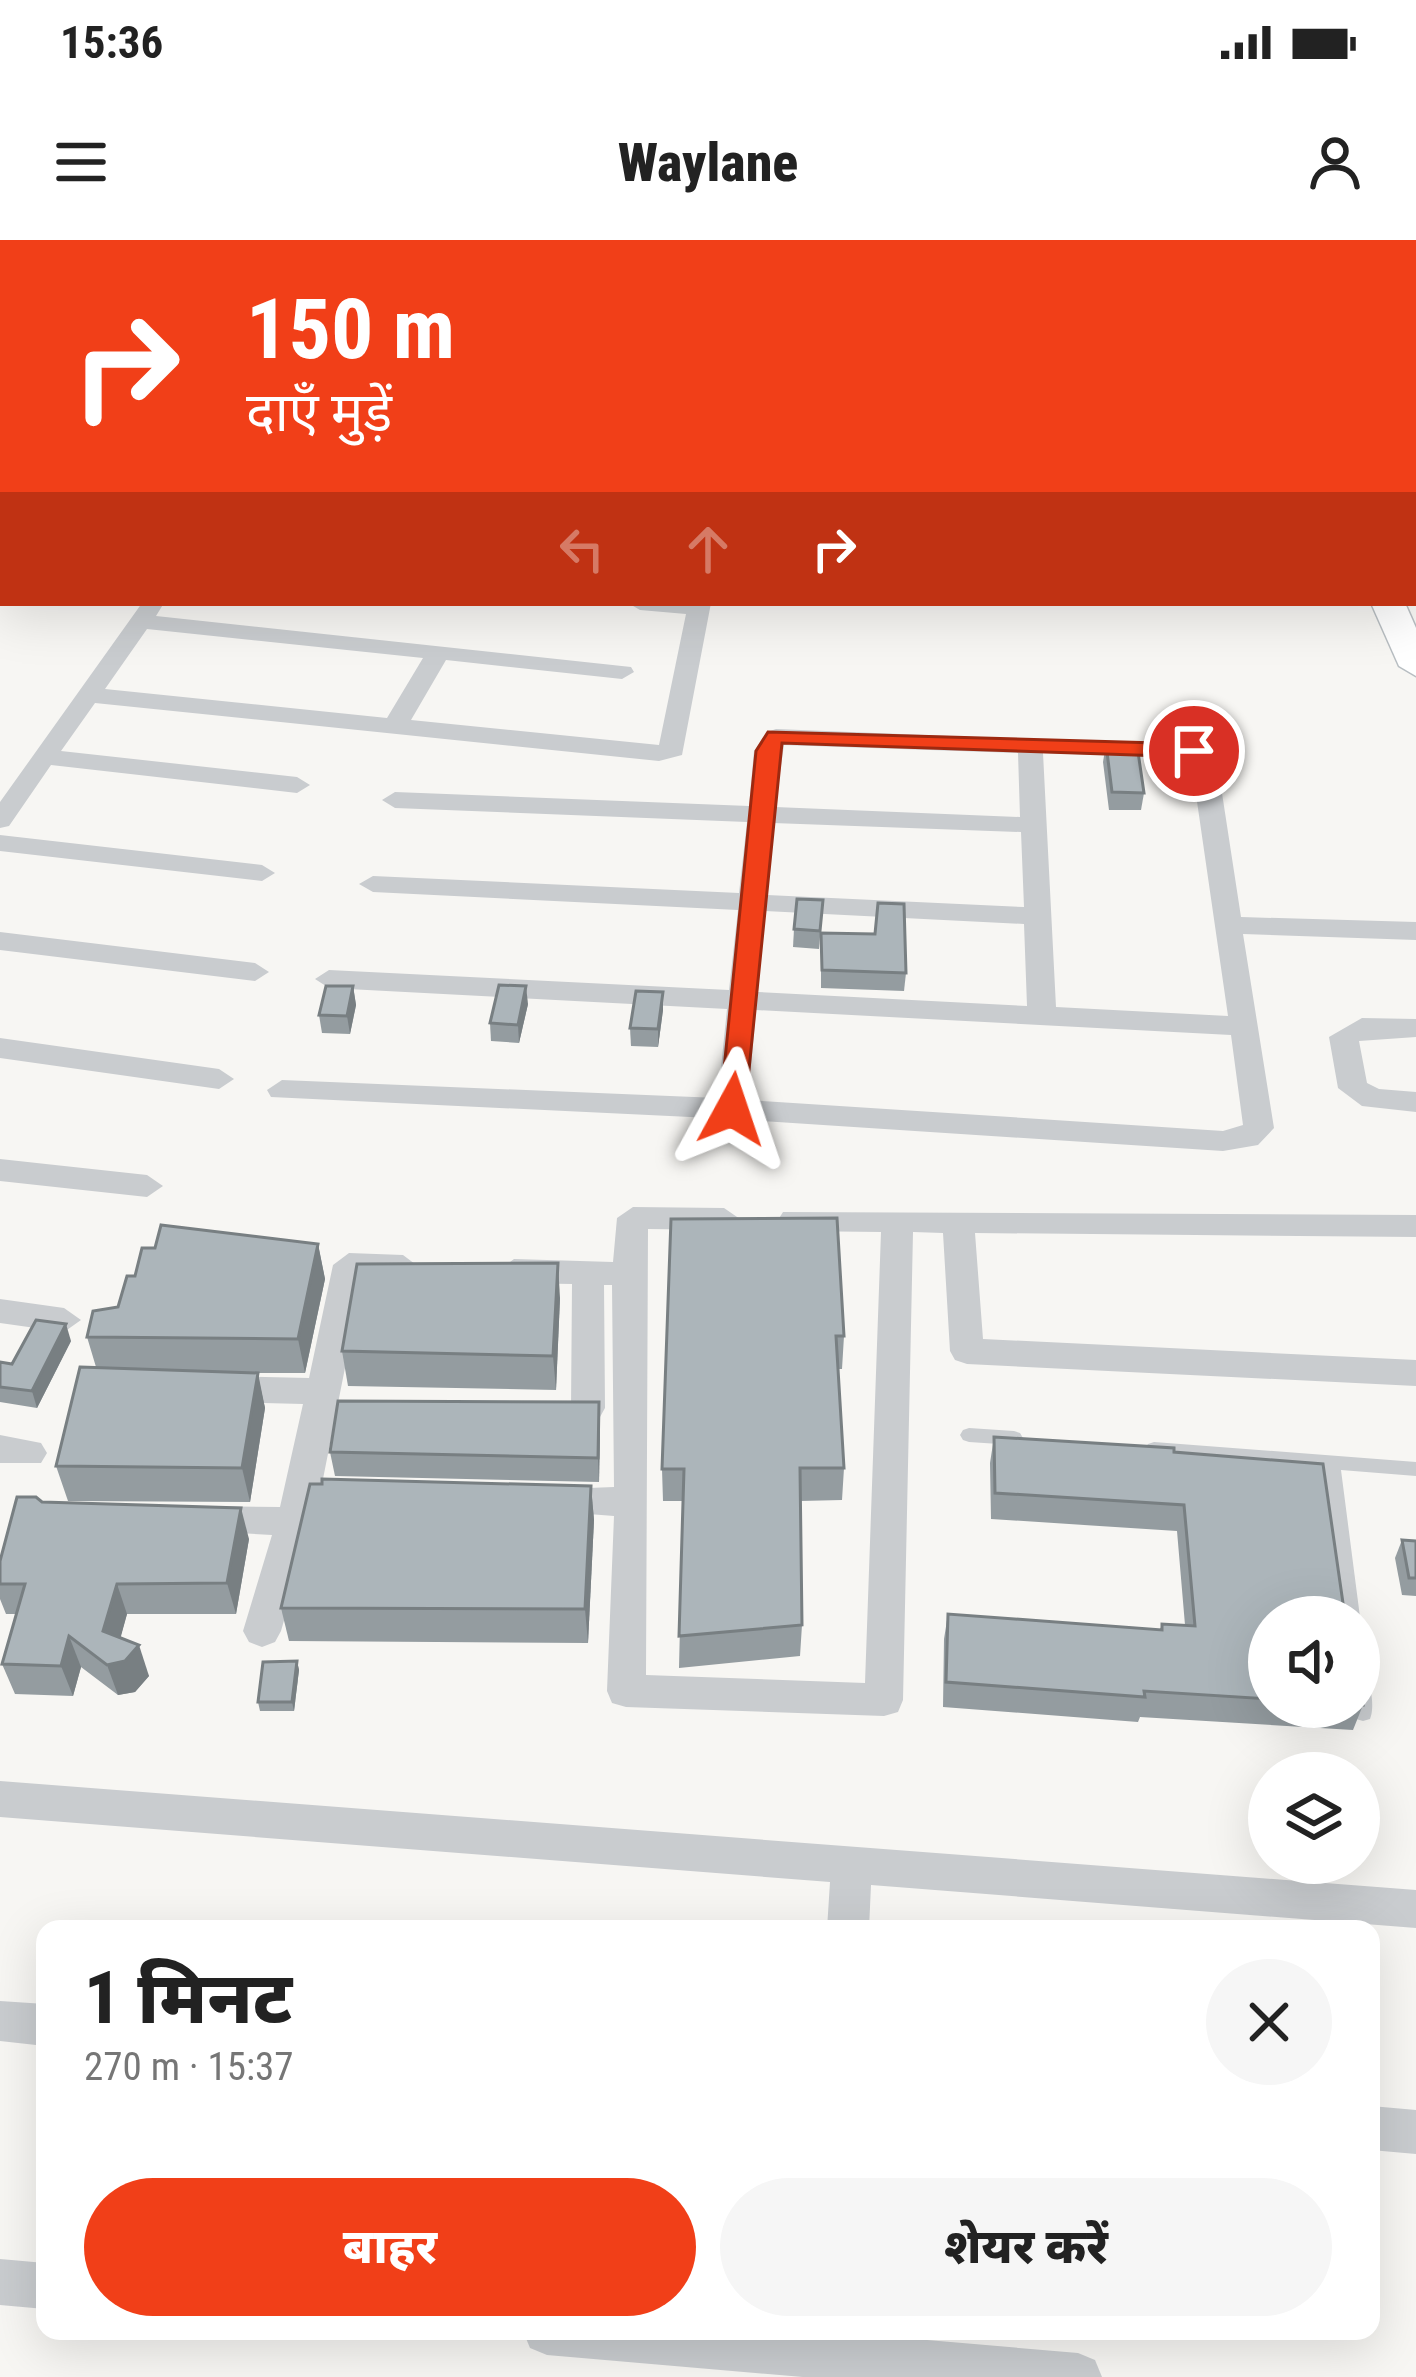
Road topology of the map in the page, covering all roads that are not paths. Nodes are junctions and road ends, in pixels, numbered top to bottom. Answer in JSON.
{"nodes":[{"id":1,"x":251,"y":606,"type":"edge"},
{"id":2,"x":699,"y":606,"type":"edge"},
{"id":3,"x":1389,"y":606,"type":"edge"},
{"id":4,"x":148,"y":612,"type":"edge"},
{"id":5,"x":233,"y":631,"type":"junction"},
{"id":6,"x":439,"y":652,"type":"junction"},
{"id":7,"x":1416,"y":666,"type":"edge"},
{"id":8,"x":622,"y":672,"type":"dead end"},
{"id":9,"x":89,"y":695,"type":"junction"},
{"id":10,"x":395,"y":726,"type":"junction"},
{"id":11,"x":1030,"y":742,"type":"junction"},
{"id":12,"x":45,"y":758,"type":"junction"},
{"id":13,"x":297,"y":785,"type":"dead end"},
{"id":14,"x":395,"y":800,"type":"dead end"},
{"id":15,"x":3,"y":812,"type":"edge"},
{"id":16,"x":760,"y":813,"type":"junction"},
{"id":17,"x":1035,"y":825,"type":"junction"},
{"id":18,"x":0,"y":843,"type":"edge"},
{"id":19,"x":262,"y":873,"type":"dead end"},
{"id":20,"x":373,"y":884,"type":"dead end"},
{"id":21,"x":750,"y":902,"type":"junction"},
{"id":22,"x":1039,"y":916,"type":"junction"},
{"id":23,"x":1228,"y":925,"type":"junction"},
{"id":24,"x":1416,"y":931,"type":"edge"},
{"id":25,"x":0,"y":941,"type":"edge"},
{"id":26,"x":255,"y":972,"type":"dead end"},
{"id":27,"x":329,"y":979,"type":"dead end"},
{"id":28,"x":742,"y":1001,"type":"junction"},
{"id":29,"x":1042,"y":1015,"type":"junction"},
{"id":30,"x":1244,"y":1026,"type":"junction"},
{"id":31,"x":1416,"y":1028,"type":"edge"},
{"id":32,"x":0,"y":1048,"type":"edge"},
{"id":33,"x":219,"y":1079,"type":"dead end"},
{"id":34,"x":282,"y":1090,"type":"dead end"},
{"id":35,"x":1416,"y":1102,"type":"edge"},
{"id":36,"x":732,"y":1109,"type":"junction"},
{"id":37,"x":0,"y":1170,"type":"edge"},
{"id":38,"x":148,"y":1186,"type":"dead end"},
{"id":39,"x":897,"y":1221,"type":"junction"},
{"id":40,"x":958,"y":1221,"type":"junction"},
{"id":41,"x":1416,"y":1226,"type":"edge"},
{"id":42,"x":307,"y":1260,"type":"edge"},
{"id":43,"x":350,"y":1265,"type":"junction"},
{"id":44,"x":445,"y":1269,"type":"edge"},
{"id":45,"x":493,"y":1270,"type":"edge"},
{"id":46,"x":588,"y":1274,"type":"junction"},
{"id":47,"x":628,"y":1274,"type":"junction"},
{"id":48,"x":0,"y":1311,"type":"edge"},
{"id":49,"x":64,"y":1320,"type":"edge"},
{"id":50,"x":1416,"y":1372,"type":"edge"},
{"id":51,"x":175,"y":1389,"type":"edge"},
{"id":52,"x":321,"y":1399,"type":"junction"},
{"id":53,"x":364,"y":1407,"type":"edge"},
{"id":54,"x":543,"y":1407,"type":"edge"},
{"id":55,"x":588,"y":1408,"type":"junction"},
{"id":56,"x":631,"y":1408,"type":"junction"},
{"id":57,"x":969,"y":1435,"type":"dead end"},
{"id":58,"x":1037,"y":1440,"type":"edge"},
{"id":59,"x":1127,"y":1447,"type":"edge"},
{"id":60,"x":1331,"y":1462,"type":"junction"},
{"id":61,"x":1416,"y":1469,"type":"edge"},
{"id":62,"x":349,"y":1495,"type":"edge"},
{"id":63,"x":514,"y":1499,"type":"edge"},
{"id":64,"x":632,"y":1502,"type":"junction"},
{"id":65,"x":298,"y":1508,"type":"junction"},
{"id":66,"x":157,"y":1520,"type":"edge"},
{"id":67,"x":1348,"y":1596,"type":"edge"},
{"id":68,"x":262,"y":1630,"type":"dead end"},
{"id":69,"x":0,"y":1799,"type":"edge"},
{"id":70,"x":851,"y":1863,"type":"junction"},
{"id":71,"x":1416,"y":1909,"type":"edge"},
{"id":72,"x":848,"y":1920,"type":"edge"},
{"id":73,"x":0,"y":2021,"type":"edge"},
{"id":74,"x":36,"y":2024,"type":"edge"},
{"id":75,"x":1380,"y":2129,"type":"edge"},
{"id":76,"x":1416,"y":2132,"type":"edge"},
{"id":77,"x":0,"y":2282,"type":"edge"},
{"id":78,"x":36,"y":2286,"type":"edge"},
{"id":79,"x":654,"y":2340,"type":"edge"},
{"id":80,"x":831,"y":2355,"type":"edge"},
{"id":81,"x":1078,"y":2377,"type":"edge"}],
"edges":[{"from":1,"to":5,"type":"street"},
{"from":2,"to":10,"type":"street"},
{"from":3,"to":7,"type":"street"},
{"from":4,"to":5,"type":"street"},
{"from":4,"to":9,"type":"street"},
{"from":5,"to":6,"type":"street"},
{"from":6,"to":8,"type":"street"},
{"from":6,"to":10,"type":"street"},
{"from":9,"to":10,"type":"street"},
{"from":9,"to":12,"type":"street"},
{"from":11,"to":16,"type":"street"},
{"from":11,"to":17,"type":"street"},
{"from":11,"to":23,"type":"street"},
{"from":12,"to":13,"type":"street"},
{"from":12,"to":15,"type":"street"},
{"from":14,"to":16,"type":"street"},
{"from":16,"to":17,"type":"street"},
{"from":16,"to":21,"type":"street"},
{"from":17,"to":22,"type":"street"},
{"from":18,"to":19,"type":"street"},
{"from":20,"to":21,"type":"street"},
{"from":21,"to":22,"type":"street"},
{"from":21,"to":28,"type":"street"},
{"from":22,"to":29,"type":"street"},
{"from":23,"to":24,"type":"street"},
{"from":23,"to":30,"type":"street"},
{"from":25,"to":26,"type":"street"},
{"from":27,"to":28,"type":"street"},
{"from":28,"to":29,"type":"street"},
{"from":28,"to":36,"type":"street"},
{"from":29,"to":30,"type":"street"},
{"from":30,"to":36,"type":"street"},
{"from":31,"to":35,"type":"street"},
{"from":32,"to":33,"type":"street"},
{"from":34,"to":36,"type":"street"},
{"from":37,"to":38,"type":"street"},
{"from":39,"to":40,"type":"street"},
{"from":39,"to":47,"type":"street"},
{"from":39,"to":64,"type":"street"},
{"from":40,"to":41,"type":"street"},
{"from":40,"to":50,"type":"street"},
{"from":42,"to":43,"type":"street"},
{"from":43,"to":44,"type":"street"},
{"from":43,"to":52,"type":"street"},
{"from":45,"to":46,"type":"street"},
{"from":46,"to":47,"type":"street"},
{"from":46,"to":55,"type":"street"},
{"from":47,"to":56,"type":"street"},
{"from":48,"to":49,"type":"street"},
{"from":51,"to":52,"type":"street"},
{"from":52,"to":53,"type":"street"},
{"from":52,"to":65,"type":"street"},
{"from":54,"to":55,"type":"street"},
{"from":55,"to":56,"type":"street"},
{"from":56,"to":64,"type":"street"},
{"from":57,"to":58,"type":"lane"},
{"from":59,"to":60,"type":"lane"},
{"from":60,"to":61,"type":"lane"},
{"from":60,"to":67,"type":"lane"},
{"from":62,"to":65,"type":"street"},
{"from":63,"to":64,"type":"street"},
{"from":65,"to":66,"type":"street"},
{"from":65,"to":68,"type":"street"},
{"from":69,"to":70,"type":"street"},
{"from":70,"to":71,"type":"street"},
{"from":70,"to":72,"type":"street"},
{"from":73,"to":74,"type":"street"},
{"from":75,"to":76,"type":"street"},
{"from":77,"to":78,"type":"street"},
{"from":79,"to":80,"type":"street"},
{"from":80,"to":81,"type":"street"}]}
